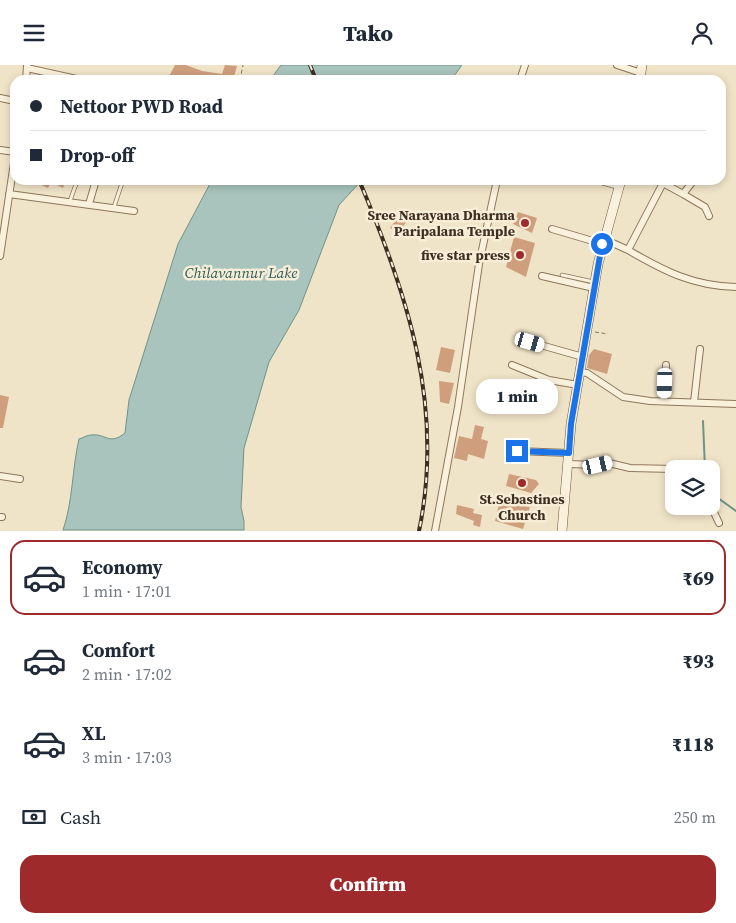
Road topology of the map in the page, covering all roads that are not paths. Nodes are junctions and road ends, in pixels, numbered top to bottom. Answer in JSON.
{"nodes":[{"id":1,"x":617,"y":65,"type":"edge"},
{"id":2,"x":27,"y":67,"type":"edge"},
{"id":3,"x":641,"y":73,"type":"edge"},
{"id":4,"x":60,"y":75,"type":"edge"},
{"id":5,"x":11,"y":185,"type":"edge"},
{"id":6,"x":76,"y":185,"type":"edge"},
{"id":7,"x":95,"y":185,"type":"edge"},
{"id":8,"x":121,"y":185,"type":"edge"},
{"id":9,"x":496,"y":185,"type":"edge"},
{"id":10,"x":619,"y":185,"type":"edge"},
{"id":11,"x":662,"y":185,"type":"edge"},
{"id":12,"x":670,"y":185,"type":"edge"},
{"id":13,"x":690,"y":185,"type":"edge"},
{"id":14,"x":10,"y":194,"type":"junction"},
{"id":15,"x":683,"y":194,"type":"junction"},
{"id":16,"x":70,"y":202,"type":"junction"},
{"id":17,"x":89,"y":204,"type":"junction"},
{"id":18,"x":114,"y":208,"type":"junction"},
{"id":19,"x":134,"y":211,"type":"dead end"},
{"id":20,"x":709,"y":216,"type":"dead end"},
{"id":21,"x":552,"y":229,"type":"dead end"},
{"id":22,"x":603,"y":242,"type":"junction"},
{"id":23,"x":628,"y":250,"type":"junction"},
{"id":24,"x":0,"y":256,"type":"edge"},
{"id":25,"x":562,"y":275,"type":"dead end"},
{"id":26,"x":542,"y":276,"type":"dead end"},
{"id":27,"x":594,"y":285,"type":"junction"},
{"id":28,"x":736,"y":287,"type":"edge"},
{"id":29,"x":530,"y":342,"type":"dead end"},
{"id":30,"x":700,"y":349,"type":"dead end"},
{"id":31,"x":582,"y":357,"type":"junction"},
{"id":32,"x":512,"y":365,"type":"dead end"},
{"id":33,"x":666,"y":365,"type":"dead end"},
{"id":34,"x":580,"y":372,"type":"junction"},
{"id":35,"x":578,"y":385,"type":"junction"},
{"id":36,"x":664,"y":401,"type":"junction"},
{"id":37,"x":694,"y":402,"type":"junction"},
{"id":38,"x":736,"y":404,"type":"edge"},
{"id":39,"x":517,"y":451,"type":"dead end"},
{"id":40,"x":569,"y":453,"type":"junction"},
{"id":41,"x":568,"y":464,"type":"junction"},
{"id":42,"x":665,"y":469,"type":"edge"},
{"id":43,"x":0,"y":477,"type":"edge"},
{"id":44,"x":20,"y":479,"type":"dead end"},
{"id":45,"x":715,"y":515,"type":"edge"},
{"id":46,"x":719,"y":523,"type":"dead end"},
{"id":47,"x":435,"y":531,"type":"edge"},
{"id":48,"x":562,"y":531,"type":"edge"}],
"edges":[{"from":1,"to":3,"type":"street"},
{"from":2,"to":4,"type":"street"},
{"from":5,"to":14,"type":"street"},
{"from":6,"to":16,"type":"lane"},
{"from":7,"to":17,"type":"street"},
{"from":8,"to":18,"type":"lane"},
{"from":9,"to":47,"type":"street"},
{"from":10,"to":22,"type":"street"},
{"from":11,"to":23,"type":"street"},
{"from":12,"to":15,"type":"street"},
{"from":13,"to":15,"type":"street"},
{"from":14,"to":16,"type":"street"},
{"from":14,"to":24,"type":"street"},
{"from":15,"to":20,"type":"street"},
{"from":16,"to":17,"type":"street"},
{"from":17,"to":18,"type":"street"},
{"from":18,"to":19,"type":"street"},
{"from":21,"to":22,"type":"street"},
{"from":22,"to":23,"type":"street"},
{"from":22,"to":27,"type":"street"},
{"from":23,"to":28,"type":"street"},
{"from":25,"to":27,"type":"lane"},
{"from":26,"to":27,"type":"street"},
{"from":27,"to":31,"type":"street"},
{"from":29,"to":31,"type":"street"},
{"from":30,"to":37,"type":"street"},
{"from":31,"to":34,"type":"street"},
{"from":32,"to":35,"type":"street"},
{"from":33,"to":36,"type":"street"},
{"from":34,"to":35,"type":"street"},
{"from":34,"to":36,"type":"street"},
{"from":35,"to":40,"type":"street"},
{"from":36,"to":37,"type":"street"},
{"from":37,"to":38,"type":"street"},
{"from":39,"to":40,"type":"street"},
{"from":40,"to":41,"type":"street"},
{"from":41,"to":42,"type":"street"},
{"from":41,"to":48,"type":"street"},
{"from":43,"to":44,"type":"street"},
{"from":45,"to":46,"type":"street"}]}
